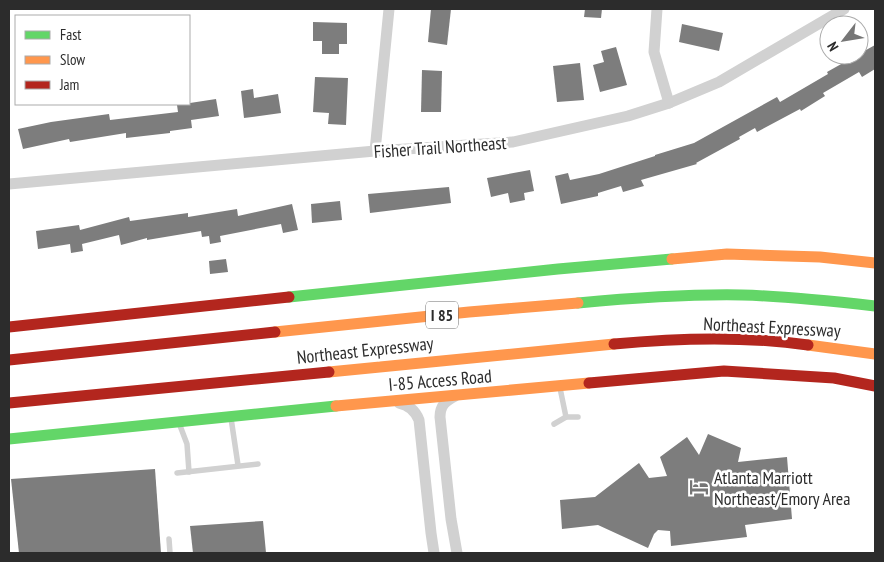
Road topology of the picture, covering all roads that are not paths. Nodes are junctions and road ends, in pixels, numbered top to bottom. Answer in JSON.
{"nodes":[{"id":1,"x":389,"y":9,"type":"edge"},
{"id":2,"x":657,"y":9,"type":"edge"},
{"id":3,"x":844,"y":9,"type":"edge"},
{"id":4,"x":669,"y":103,"type":"junction"},
{"id":5,"x":375,"y":152,"type":"junction"},
{"id":6,"x":9,"y":184,"type":"edge"},
{"id":7,"x":875,"y":263,"type":"edge"},
{"id":8,"x":875,"y":306,"type":"edge"},
{"id":9,"x":9,"y":327,"type":"edge"},
{"id":10,"x":875,"y":354,"type":"edge"},
{"id":11,"x":9,"y":360,"type":"edge"},
{"id":12,"x":560,"y":386,"type":"junction"},
{"id":13,"x":875,"y":386,"type":"edge"},
{"id":14,"x":455,"y":396,"type":"junction"},
{"id":15,"x":394,"y":402,"type":"junction"},
{"id":16,"x":9,"y":403,"type":"edge"},
{"id":17,"x":231,"y":416,"type":"junction"},
{"id":18,"x":578,"y":416,"type":"dead end"},
{"id":19,"x":566,"y":417,"type":"junction"},
{"id":20,"x":178,"y":422,"type":"junction"},
{"id":21,"x":554,"y":424,"type":"dead end"},
{"id":22,"x":9,"y":439,"type":"edge"},
{"id":23,"x":258,"y":464,"type":"dead end"},
{"id":24,"x":238,"y":465,"type":"junction"},
{"id":25,"x":189,"y":472,"type":"junction"},
{"id":26,"x":177,"y":473,"type":"dead end"},
{"id":27,"x":169,"y":539,"type":"dead end"},
{"id":28,"x":170,"y":553,"type":"edge"},
{"id":29,"x":434,"y":553,"type":"edge"},
{"id":30,"x":457,"y":553,"type":"edge"}],
"edges":[{"from":1,"to":5,"type":"street"},
{"from":2,"to":4,"type":"street"},
{"from":3,"to":4,"type":"street","name":"Fisher Trail Northeast"},
{"from":4,"to":5,"type":"street","name":"Fisher Trail Northeast"},
{"from":5,"to":6,"type":"street","name":"Fisher Trail Northeast"},
{"from":7,"to":9,"type":"main road"},
{"from":8,"to":11,"type":"main road","name":"Northeast Expressway","number":"I 85"},
{"from":10,"to":16,"type":"main road","name":"Northeast Expressway"},
{"from":12,"to":13,"type":"main road","name":"I-85 Access Road"},
{"from":12,"to":14,"type":"main road","name":"I-85 Access Road"},
{"from":12,"to":19,"type":"lane"},
{"from":14,"to":15,"type":"main road","name":"I-85 Access Road"},
{"from":14,"to":30,"type":"street"},
{"from":15,"to":17,"type":"main road","name":"I-85 Access Road"},
{"from":15,"to":29,"type":"street"},
{"from":17,"to":20,"type":"main road","name":"I-85 Access Road"},
{"from":17,"to":24,"type":"lane"},
{"from":18,"to":19,"type":"lane"},
{"from":19,"to":21,"type":"lane"},
{"from":20,"to":22,"type":"main road","name":"I-85 Access Road"},
{"from":20,"to":25,"type":"lane"},
{"from":23,"to":24,"type":"lane"},
{"from":24,"to":25,"type":"lane"},
{"from":25,"to":26,"type":"lane"},
{"from":27,"to":28,"type":"lane"}]}
